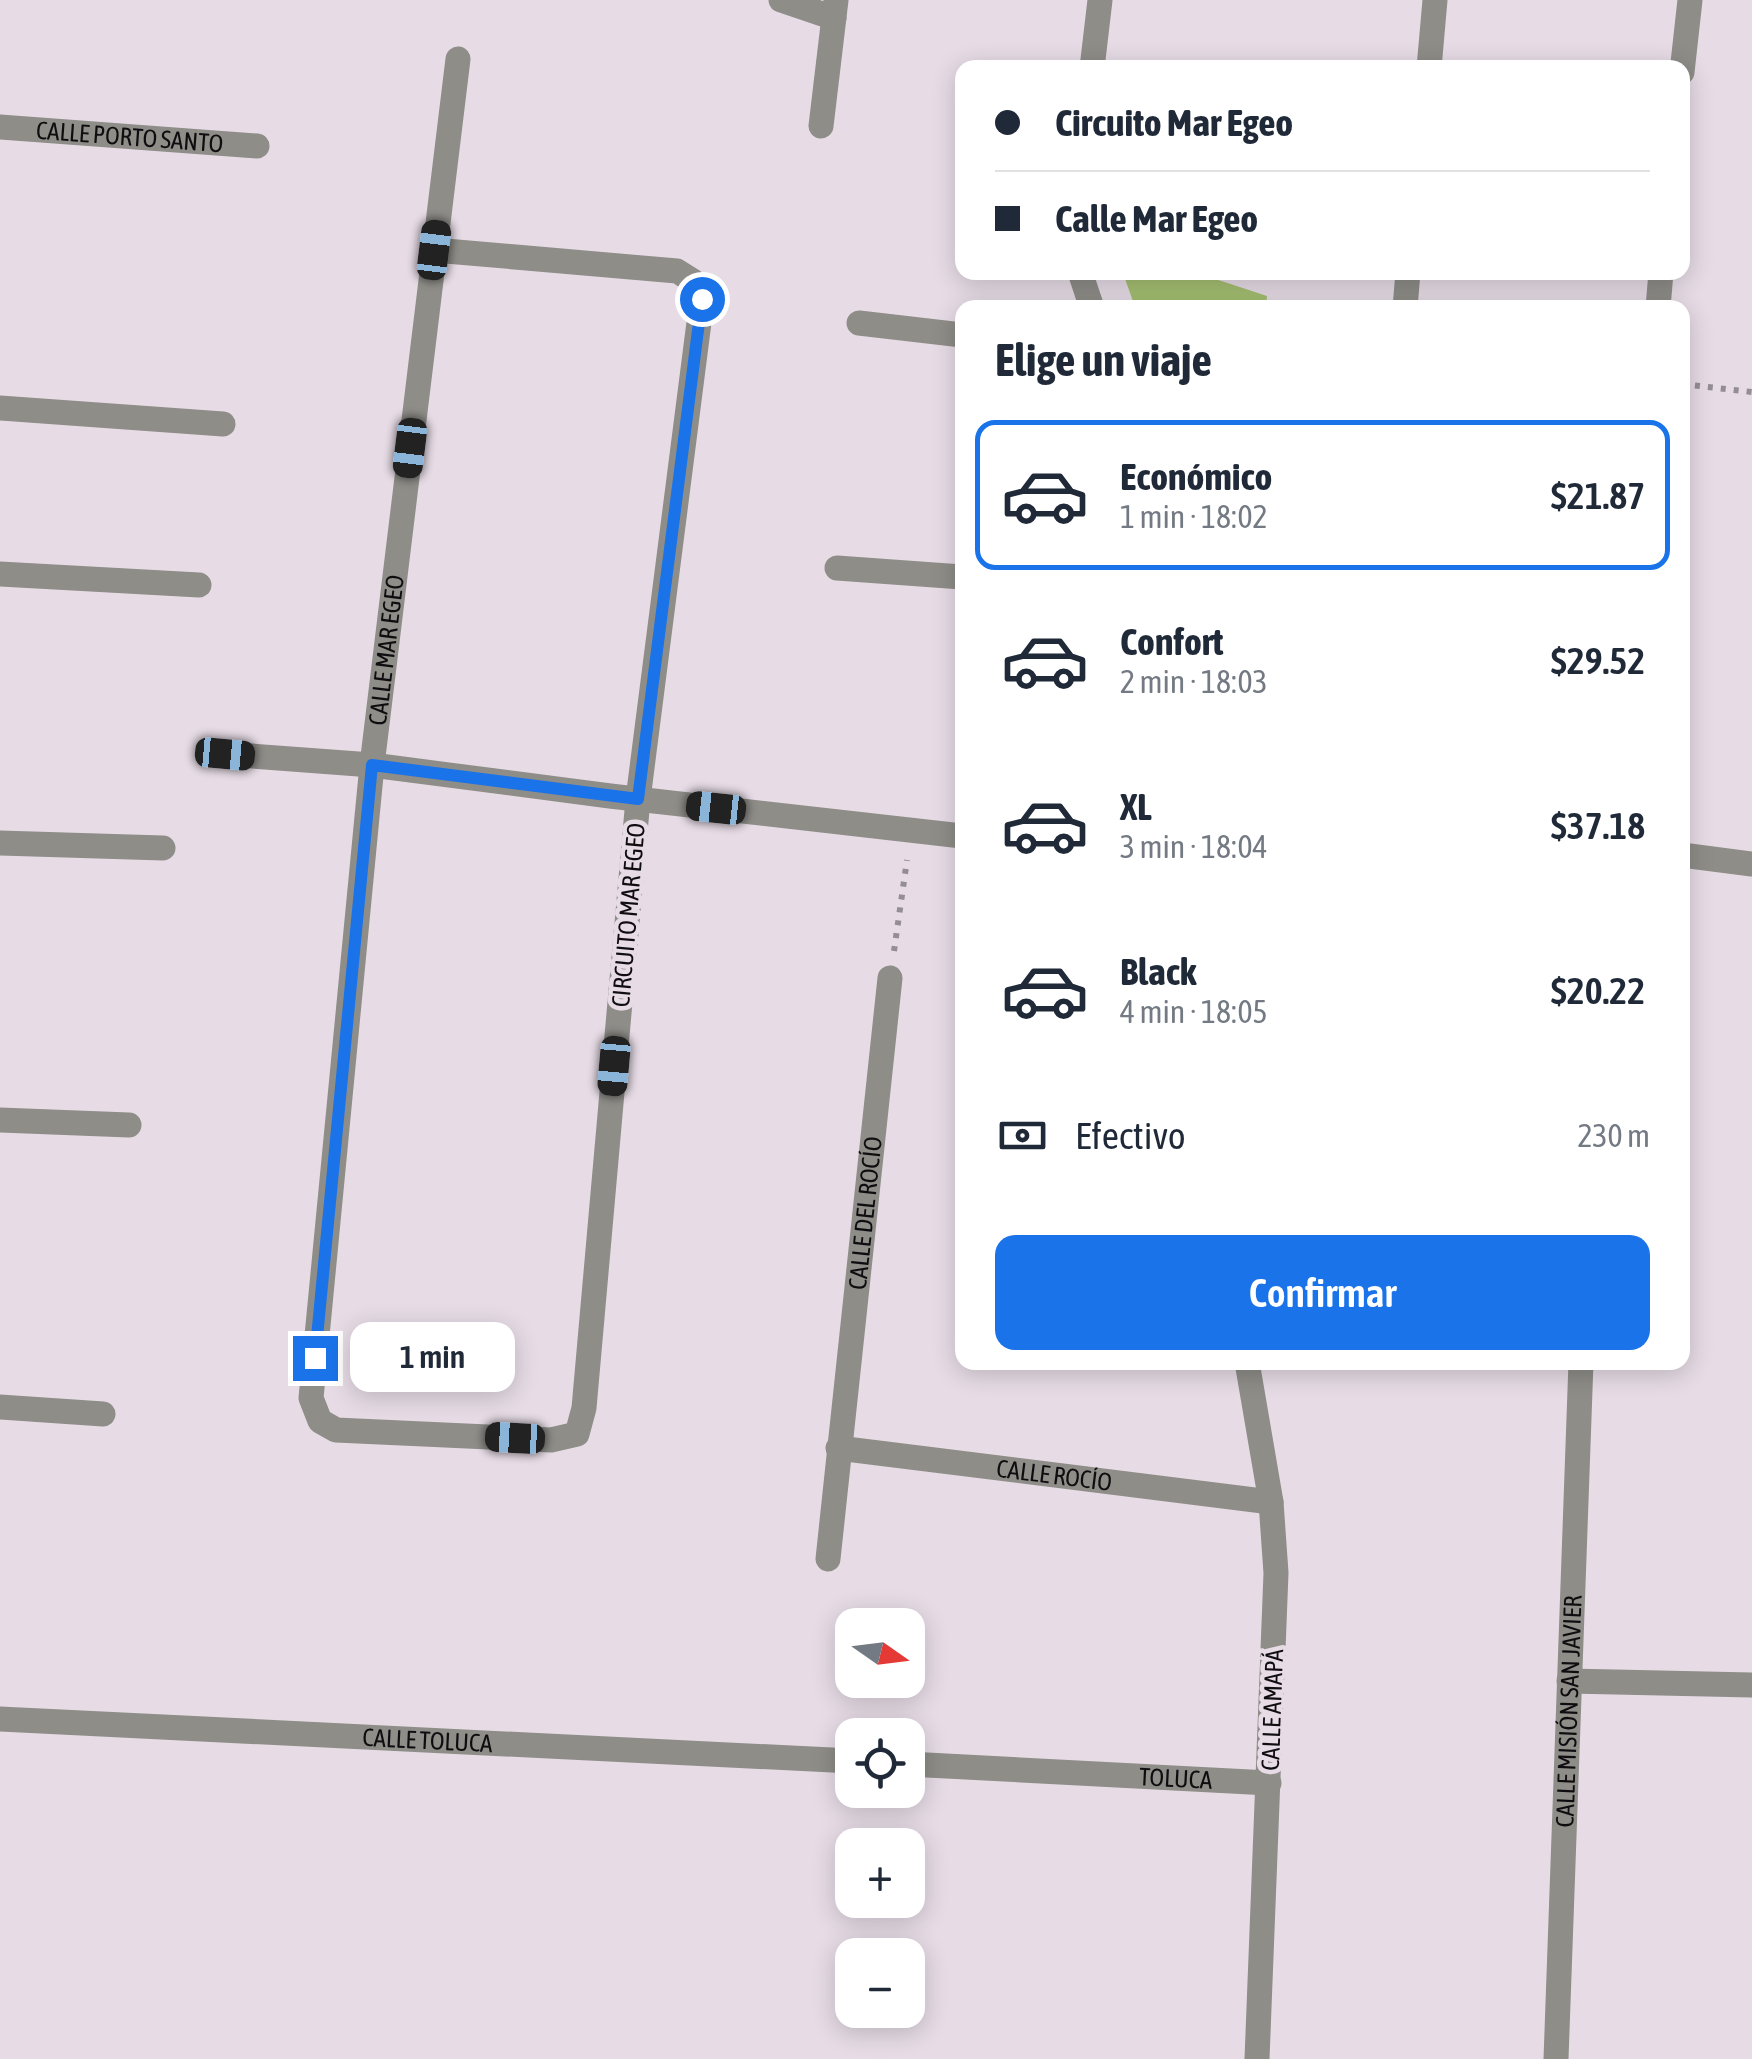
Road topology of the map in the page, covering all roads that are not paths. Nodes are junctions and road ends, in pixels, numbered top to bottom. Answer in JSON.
{"nodes":[{"id":1,"x":781,"y":0,"type":"edge"},
{"id":2,"x":1100,"y":0,"type":"edge"},
{"id":3,"x":1435,"y":0,"type":"edge"},
{"id":4,"x":1690,"y":0,"type":"edge"},
{"id":5,"x":835,"y":9,"type":"edge"},
{"id":6,"x":458,"y":59,"type":"dead end"},
{"id":7,"x":1093,"y":60,"type":"edge"},
{"id":8,"x":1429,"y":60,"type":"edge"},
{"id":9,"x":1683,"y":60,"type":"edge"},
{"id":10,"x":821,"y":126,"type":"dead end"},
{"id":11,"x":0,"y":127,"type":"edge"},
{"id":12,"x":257,"y":146,"type":"dead end"},
{"id":13,"x":434,"y":250,"type":"junction"},
{"id":14,"x":859,"y":324,"type":"dead end"},
{"id":15,"x":955,"y":334,"type":"edge"},
{"id":16,"x":0,"y":408,"type":"edge"},
{"id":17,"x":223,"y":424,"type":"dead end"},
{"id":18,"x":837,"y":568,"type":"dead end"},
{"id":19,"x":0,"y":574,"type":"edge"},
{"id":20,"x":955,"y":576,"type":"edge"},
{"id":21,"x":199,"y":586,"type":"dead end"},
{"id":22,"x":225,"y":754,"type":"dead end"},
{"id":23,"x":372,"y":765,"type":"junction"},
{"id":24,"x":638,"y":799,"type":"junction"},
{"id":25,"x":955,"y":835,"type":"edge"},
{"id":26,"x":0,"y":842,"type":"edge"},
{"id":27,"x":163,"y":848,"type":"dead end"},
{"id":28,"x":1690,"y":856,"type":"edge"},
{"id":29,"x":1752,"y":864,"type":"edge"},
{"id":30,"x":890,"y":978,"type":"road end"},
{"id":31,"x":0,"y":1120,"type":"edge"},
{"id":32,"x":130,"y":1124,"type":"dead end"},
{"id":33,"x":1248,"y":1370,"type":"edge"},
{"id":34,"x":1581,"y":1370,"type":"edge"},
{"id":35,"x":0,"y":1407,"type":"edge"},
{"id":36,"x":103,"y":1414,"type":"dead end"},
{"id":37,"x":320,"y":1420,"type":"joint"},
{"id":38,"x":838,"y":1448,"type":"junction"},
{"id":39,"x":1271,"y":1502,"type":"junction"},
{"id":40,"x":828,"y":1560,"type":"dead end"},
{"id":41,"x":1569,"y":1681,"type":"junction"},
{"id":42,"x":1752,"y":1685,"type":"edge"},
{"id":43,"x":0,"y":1719,"type":"edge"},
{"id":44,"x":835,"y":1760,"type":"edge"},
{"id":45,"x":925,"y":1765,"type":"edge"},
{"id":46,"x":1270,"y":1783,"type":"junction"},
{"id":47,"x":1258,"y":2059,"type":"edge"},
{"id":48,"x":1556,"y":2059,"type":"edge"}],
"edges":[{"from":1,"to":5,"type":"street"},
{"from":2,"to":7,"type":"street"},
{"from":3,"to":8,"type":"street"},
{"from":4,"to":9,"type":"street"},
{"from":5,"to":10,"type":"street"},
{"from":6,"to":13,"type":"street","name":"CALLE MAR EGEO"},
{"from":11,"to":12,"type":"street","name":"CALLE PORTO SANTO"},
{"from":13,"to":23,"type":"street","name":"CALLE MAR EGEO"},
{"from":13,"to":24,"type":"street","name":"CIRCUITO MAR EGEO"},
{"from":14,"to":15,"type":"street"},
{"from":16,"to":17,"type":"street"},
{"from":18,"to":20,"type":"street"},
{"from":19,"to":21,"type":"street"},
{"from":22,"to":23,"type":"street"},
{"from":23,"to":24,"type":"street"},
{"from":23,"to":37,"type":"street","name":"CALLE MAR EGEO"},
{"from":24,"to":25,"type":"street"},
{"from":24,"to":37,"type":"street","name":"CIRCUITO MAR EGEO"},
{"from":26,"to":27,"type":"street"},
{"from":28,"to":29,"type":"street"},
{"from":30,"to":38,"type":"street","name":"CALLE DEL ROCÍO"},
{"from":31,"to":32,"type":"street"},
{"from":33,"to":39,"type":"street","name":"CALLE AMAPÁ"},
{"from":34,"to":41,"type":"street","name":"CALLE MISIÓN SAN JAVIER"},
{"from":35,"to":36,"type":"street"},
{"from":38,"to":39,"type":"street","name":"CALLE ROCÍO"},
{"from":38,"to":40,"type":"street","name":"CALLE DEL ROCÍO"},
{"from":39,"to":46,"type":"street","name":"CALLE AMAPÁ"},
{"from":41,"to":42,"type":"street"},
{"from":41,"to":48,"type":"street","name":"CALLE MISIÓN SAN JAVIER"},
{"from":43,"to":44,"type":"street","name":"CALLE TOLUCA"},
{"from":45,"to":46,"type":"street","name":"TOLUCA"},
{"from":46,"to":47,"type":"street","name":"CALLE AMAPÁ"}]}
